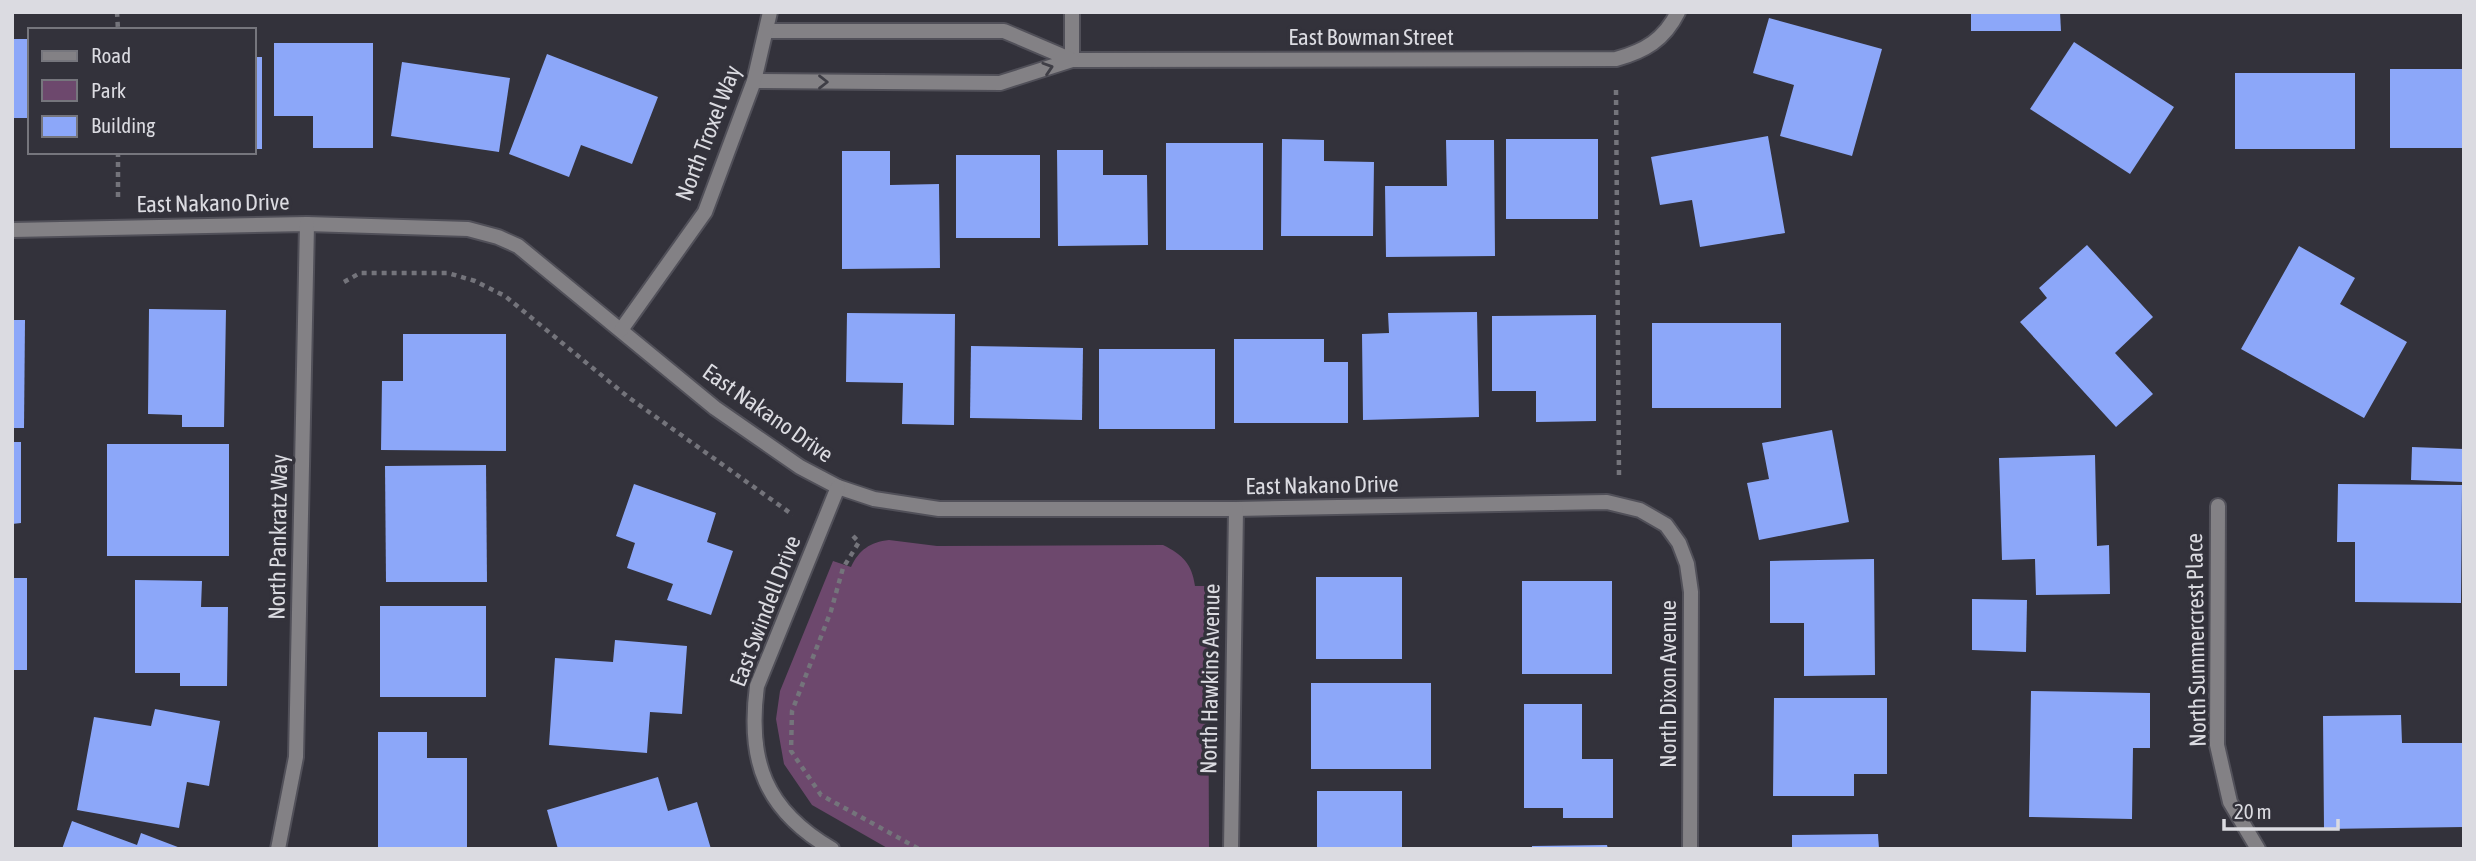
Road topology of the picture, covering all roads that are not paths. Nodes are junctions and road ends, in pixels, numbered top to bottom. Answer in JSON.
{"nodes":[{"id":1,"x":770,"y":12,"type":"edge"},
{"id":2,"x":1072,"y":12,"type":"edge"},
{"id":3,"x":1678,"y":12,"type":"edge"},
{"id":4,"x":767,"y":32,"type":"junction"},
{"id":5,"x":1072,"y":60,"type":"junction"},
{"id":6,"x":754,"y":81,"type":"junction"},
{"id":7,"x":307,"y":224,"type":"junction"},
{"id":8,"x":12,"y":230,"type":"edge"},
{"id":9,"x":621,"y":330,"type":"junction"},
{"id":10,"x":838,"y":487,"type":"junction"},
{"id":11,"x":2218,"y":506,"type":"dead end"},
{"id":12,"x":1236,"y":509,"type":"junction"},
{"id":13,"x":1666,"y":525,"type":"joint"},
{"id":14,"x":278,"y":849,"type":"edge"},
{"id":15,"x":832,"y":849,"type":"edge"},
{"id":16,"x":1231,"y":849,"type":"edge"},
{"id":17,"x":1690,"y":849,"type":"edge"},
{"id":18,"x":2258,"y":849,"type":"edge"}],
"edges":[{"from":1,"to":4,"type":"street","name":"North Troxel Way"},
{"from":2,"to":5,"type":"street"},
{"from":3,"to":5,"type":"street","name":"East Bowman Street"},
{"from":4,"to":5,"type":"street","name":"East Bowman Street"},
{"from":4,"to":6,"type":"street","name":"North Troxel Way"},
{"from":6,"to":5,"type":"street","name":"East Bowman Street","one_way":true},
{"from":6,"to":9,"type":"street","name":"North Troxel Way"},
{"from":7,"to":8,"type":"street","name":"East Nakano Drive"},
{"from":7,"to":9,"type":"street","name":"East Nakano Drive"},
{"from":7,"to":14,"type":"street","name":"North Pankratz Way"},
{"from":9,"to":10,"type":"street","name":"East Nakano Drive"},
{"from":10,"to":12,"type":"street","name":"East Nakano Drive"},
{"from":10,"to":15,"type":"street","name":"East Swindell Drive"},
{"from":11,"to":18,"type":"street","name":"North Summercrest Place"},
{"from":12,"to":13,"type":"street","name":"East Nakano Drive"},
{"from":12,"to":16,"type":"street","name":"North Hawkins Avenue"},
{"from":13,"to":17,"type":"street","name":"North Dixon Avenue"}]}
